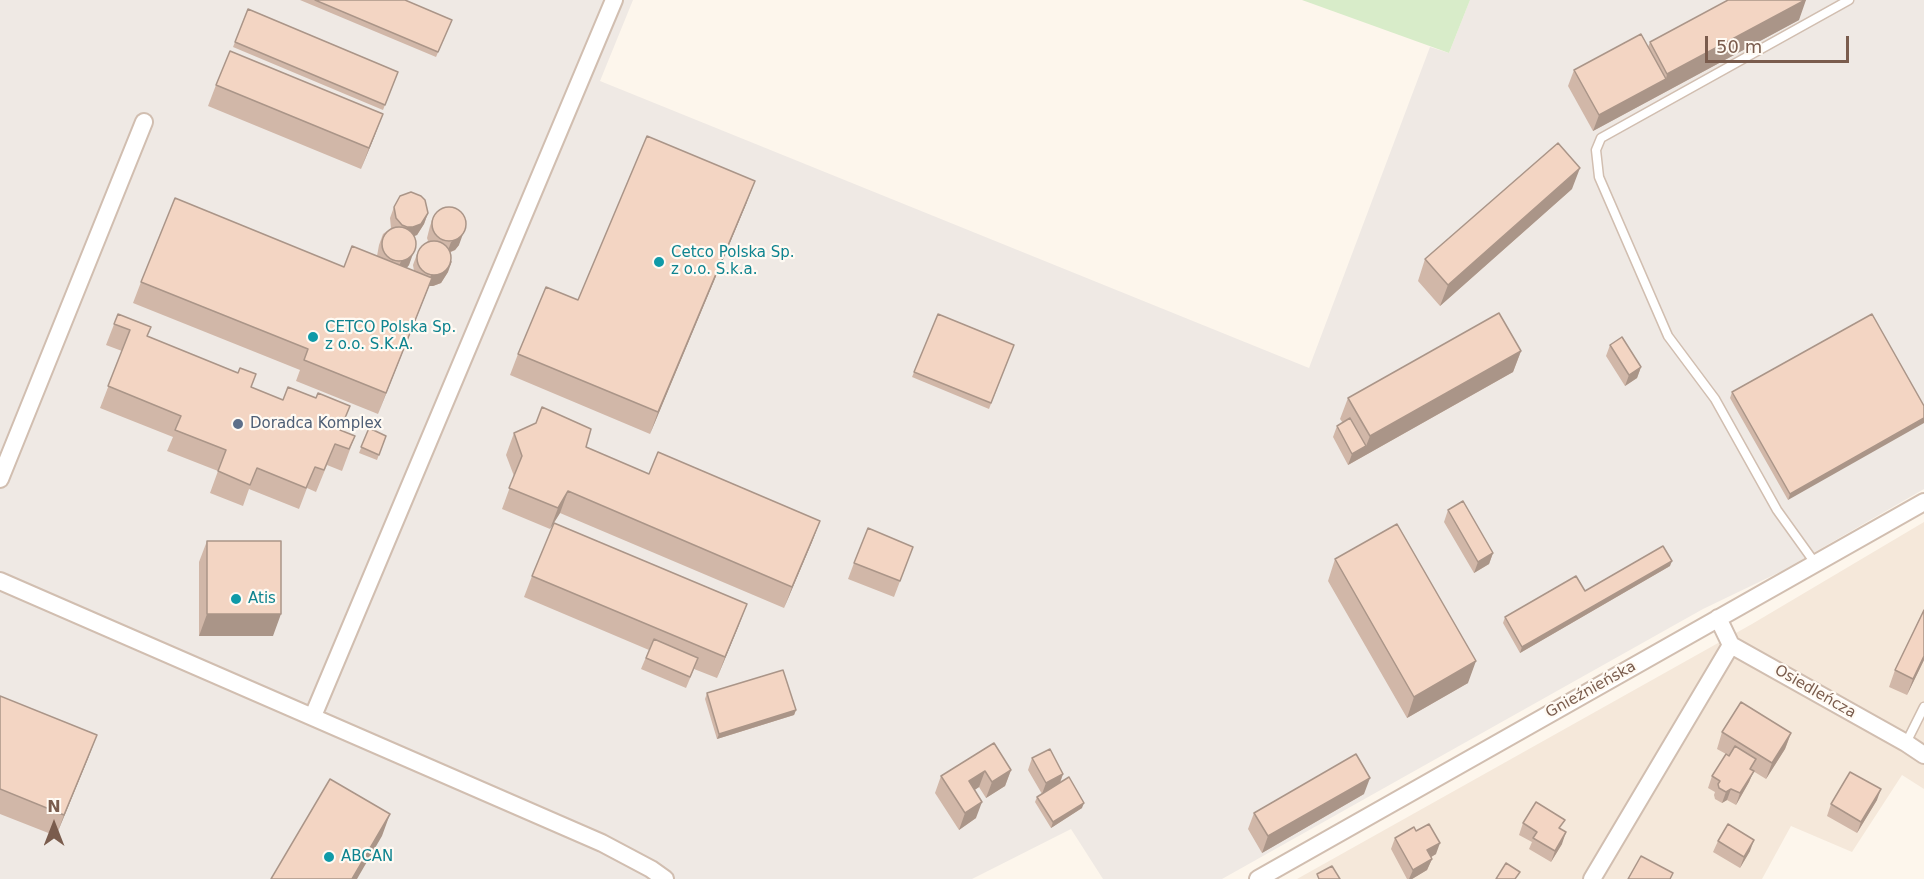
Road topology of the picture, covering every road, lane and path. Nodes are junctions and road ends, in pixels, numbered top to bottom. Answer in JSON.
{"nodes":[{"id":1,"x":614,"y":0,"type":"edge"},
{"id":2,"x":1849,"y":0,"type":"edge"},
{"id":3,"x":144,"y":122,"type":"dead end"},
{"id":4,"x":0,"y":479,"type":"edge"},
{"id":5,"x":1924,"y":502,"type":"edge"},
{"id":6,"x":1815,"y":564,"type":"junction"},
{"id":7,"x":0,"y":581,"type":"edge"},
{"id":8,"x":1718,"y":618,"type":"junction"},
{"id":9,"x":1731,"y":645,"type":"junction"},
{"id":10,"x":1924,"y":707,"type":"edge"},
{"id":11,"x":313,"y":716,"type":"junction"},
{"id":12,"x":1906,"y":743,"type":"junction"},
{"id":13,"x":1924,"y":755,"type":"edge"},
{"id":14,"x":665,"y":879,"type":"edge"},
{"id":15,"x":1258,"y":879,"type":"edge"},
{"id":16,"x":1592,"y":879,"type":"edge"}],
"edges":[{"from":1,"to":11,"type":"street"},
{"from":2,"to":6,"type":"lane"},
{"from":3,"to":4,"type":"street"},
{"from":5,"to":6,"type":"street","name":"Gnieźnieńska"},
{"from":6,"to":8,"type":"street","name":"Gnieźnieńska"},
{"from":7,"to":11,"type":"street"},
{"from":8,"to":9,"type":"street"},
{"from":8,"to":15,"type":"street","name":"Gnieźnieńska"},
{"from":9,"to":12,"type":"street","name":"Osiedleńcza"},
{"from":9,"to":16,"type":"street"},
{"from":10,"to":12,"type":"lane"},
{"from":11,"to":14,"type":"street"},
{"from":12,"to":13,"type":"street","name":"Osiedleńcza"}]}
